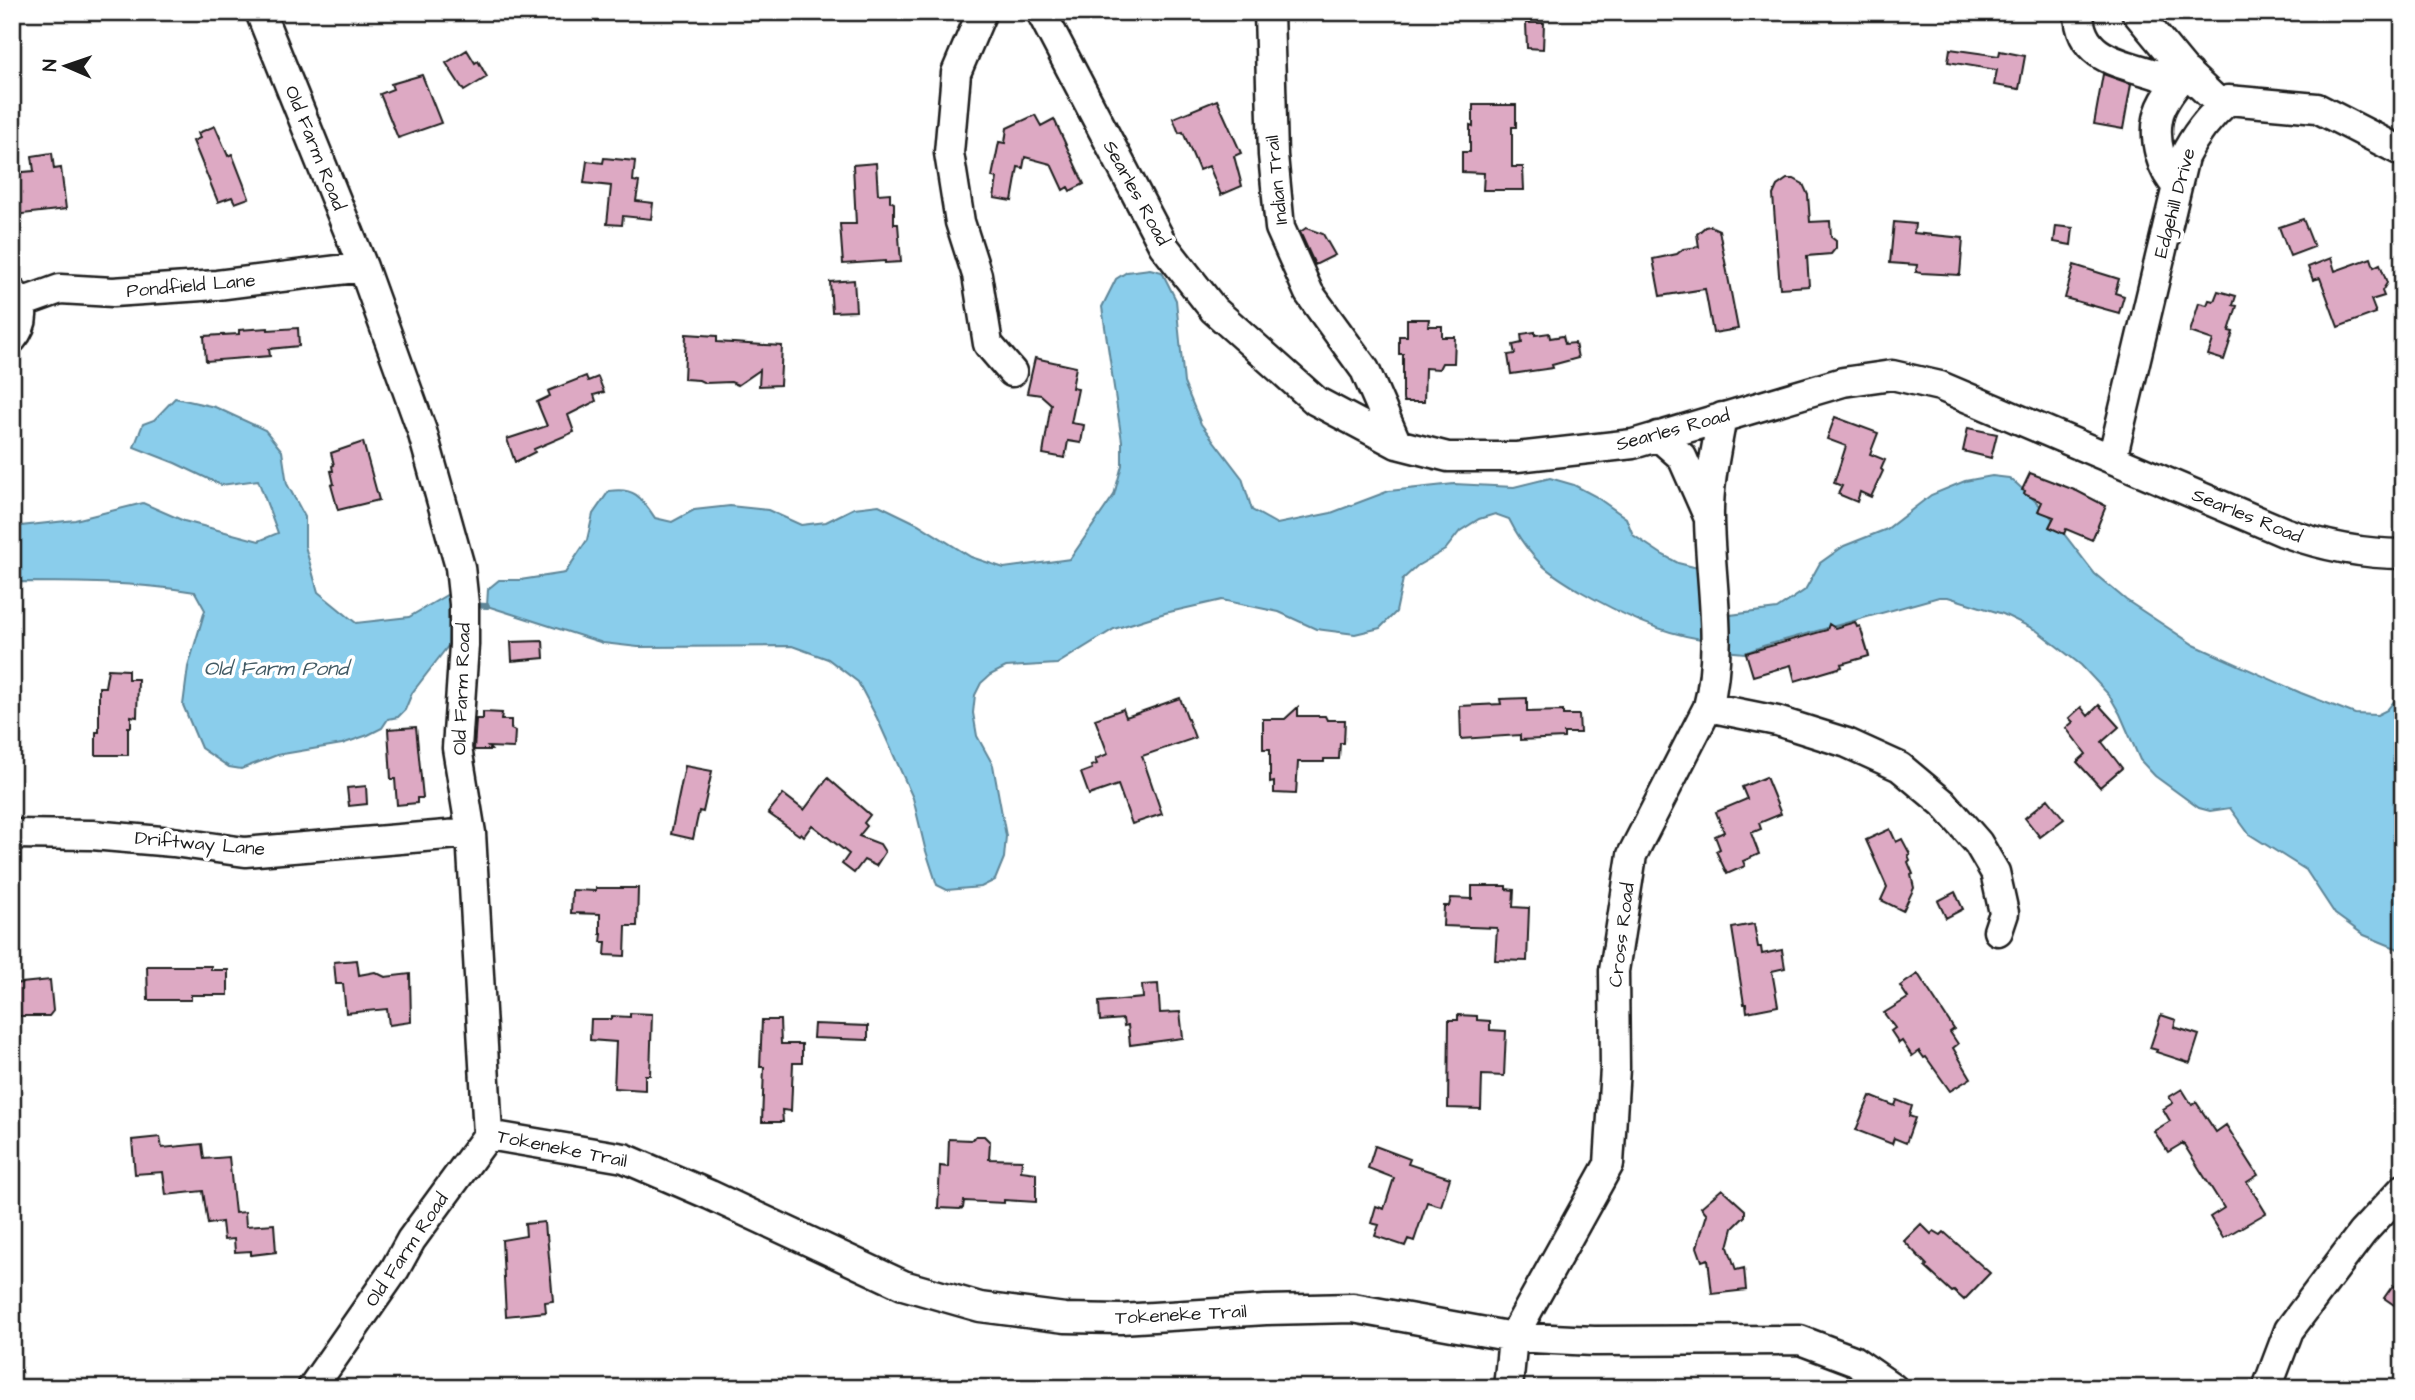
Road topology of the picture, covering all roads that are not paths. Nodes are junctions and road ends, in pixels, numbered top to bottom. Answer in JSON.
{"nodes":[{"id":1,"x":260,"y":12,"type":"edge"},
{"id":2,"x":982,"y":12,"type":"edge"},
{"id":3,"x":1041,"y":12,"type":"edge"},
{"id":4,"x":1269,"y":12,"type":"edge"},
{"id":5,"x":2079,"y":12,"type":"edge"},
{"id":6,"x":2136,"y":12,"type":"edge"},
{"id":7,"x":2182,"y":78,"type":"junction"},
{"id":8,"x":2222,"y":106,"type":"junction"},
{"id":9,"x":2403,"y":152,"type":"edge"},
{"id":10,"x":2177,"y":186,"type":"junction"},
{"id":11,"x":363,"y":267,"type":"junction"},
{"id":12,"x":16,"y":298,"type":"edge"},
{"id":13,"x":12,"y":339,"type":"edge"},
{"id":14,"x":1012,"y":372,"type":"dead end"},
{"id":15,"x":1722,"y":417,"type":"junction"},
{"id":16,"x":1658,"y":436,"type":"junction"},
{"id":17,"x":1397,"y":444,"type":"junction"},
{"id":18,"x":2112,"y":459,"type":"junction"},
{"id":19,"x":1709,"y":518,"type":"junction"},
{"id":20,"x":2403,"y":554,"type":"edge"},
{"id":21,"x":1711,"y":694,"type":"junction"},
{"id":22,"x":471,"y":833,"type":"junction"},
{"id":23,"x":12,"y":834,"type":"edge"},
{"id":24,"x":1998,"y":931,"type":"dead end"},
{"id":25,"x":488,"y":1135,"type":"junction"},
{"id":26,"x":2403,"y":1189,"type":"edge"},
{"id":27,"x":1513,"y":1337,"type":"junction"},
{"id":28,"x":312,"y":1388,"type":"edge"},
{"id":29,"x":1508,"y":1388,"type":"edge"},
{"id":30,"x":1893,"y":1388,"type":"edge"},
{"id":31,"x":2267,"y":1388,"type":"edge"}],
"edges":[{"from":1,"to":11,"type":"street","name":"Old Farm Road"},
{"from":2,"to":14,"type":"street"},
{"from":3,"to":17,"type":"street","name":"Searles Road"},
{"from":4,"to":17,"type":"street","name":"Indian Trail"},
{"from":5,"to":7,"type":"street"},
{"from":6,"to":7,"type":"street"},
{"from":7,"to":8,"type":"street"},
{"from":7,"to":10,"type":"street"},
{"from":8,"to":9,"type":"street"},
{"from":8,"to":10,"type":"street","name":"Edgehill Drive"},
{"from":10,"to":18,"type":"street","name":"Edgehill Drive"},
{"from":11,"to":12,"type":"street","name":"Pondfield Lane"},
{"from":11,"to":22,"type":"street","name":"Old Farm Road"},
{"from":12,"to":13,"type":"street","name":"Pondfield Lane"},
{"from":15,"to":16,"type":"street","name":"Searles Road"},
{"from":15,"to":18,"type":"street","name":"Searles Road"},
{"from":15,"to":19,"type":"street","name":"Cross Road"},
{"from":16,"to":17,"type":"street","name":"Searles Road"},
{"from":16,"to":19,"type":"street","name":"Cross Road"},
{"from":18,"to":20,"type":"street","name":"Searles Road"},
{"from":19,"to":21,"type":"street","name":"Cross Road"},
{"from":21,"to":24,"type":"street"},
{"from":21,"to":27,"type":"street","name":"Cross Road"},
{"from":22,"to":23,"type":"street","name":"Driftway Lane"},
{"from":22,"to":25,"type":"street","name":"Old Farm Road"},
{"from":25,"to":27,"type":"street","name":"Tokeneke Trail"},
{"from":25,"to":28,"type":"street","name":"Old Farm Road"},
{"from":26,"to":31,"type":"street"},
{"from":27,"to":29,"type":"street","name":"Cross Road"},
{"from":27,"to":30,"type":"street","name":"Tokeneke Trail"}]}
